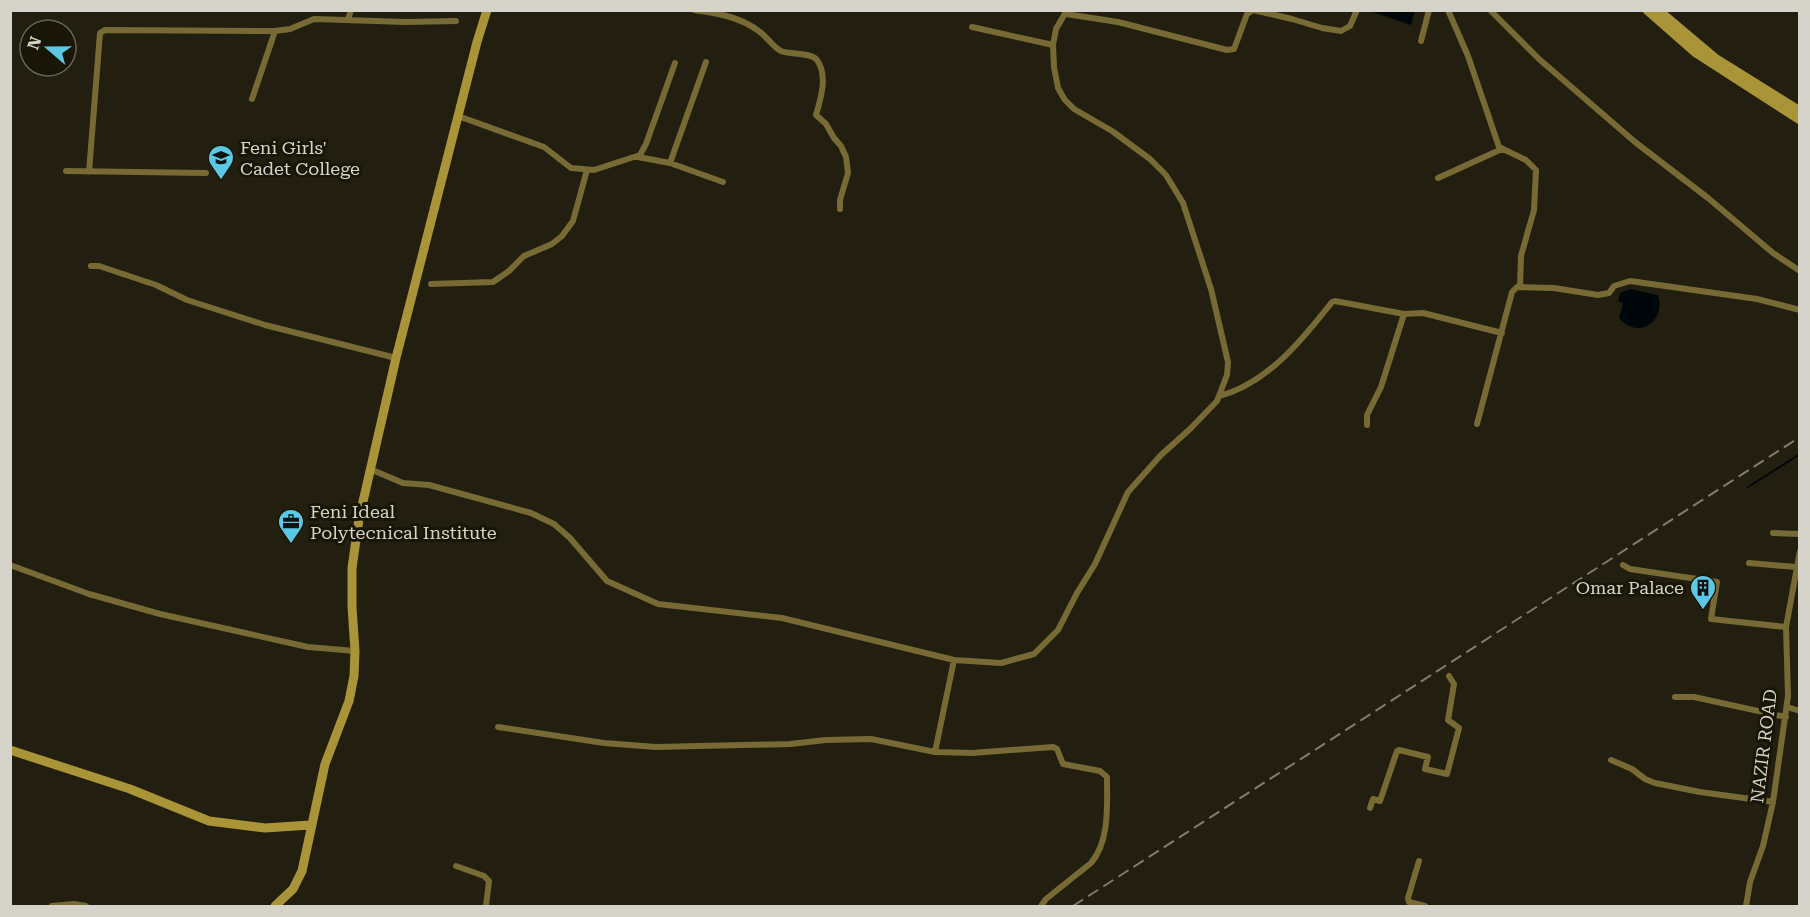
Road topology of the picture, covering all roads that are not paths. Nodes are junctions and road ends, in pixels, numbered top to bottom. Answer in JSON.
{"nodes":[{"id":1,"x":351,"y":10,"type":"edge"},
{"id":2,"x":487,"y":10,"type":"edge"},
{"id":3,"x":694,"y":10,"type":"edge"},
{"id":4,"x":1253,"y":10,"type":"edge"},
{"id":5,"x":1357,"y":10,"type":"edge"},
{"id":6,"x":1429,"y":10,"type":"edge"},
{"id":7,"x":1448,"y":10,"type":"edge"},
{"id":8,"x":1490,"y":10,"type":"edge"},
{"id":9,"x":1647,"y":10,"type":"edge"},
{"id":10,"x":1658,"y":10,"type":"edge"},
{"id":11,"x":1066,"y":12,"type":"edge"},
{"id":12,"x":348,"y":20,"type":"junction"},
{"id":13,"x":456,"y":21,"type":"dead end"},
{"id":14,"x":972,"y":27,"type":"dead end"},
{"id":15,"x":275,"y":32,"type":"junction"},
{"id":16,"x":1421,"y":41,"type":"dead end"},
{"id":17,"x":1053,"y":45,"type":"junction"},
{"id":18,"x":706,"y":62,"type":"dead end"},
{"id":19,"x":675,"y":63,"type":"dead end"},
{"id":20,"x":252,"y":99,"type":"dead end"},
{"id":21,"x":1800,"y":111,"type":"edge"},
{"id":22,"x":458,"y":116,"type":"junction"},
{"id":23,"x":1800,"y":120,"type":"edge"},
{"id":24,"x":1502,"y":149,"type":"junction"},
{"id":25,"x":638,"y":157,"type":"junction"},
{"id":26,"x":670,"y":163,"type":"junction"},
{"id":27,"x":587,"y":170,"type":"junction"},
{"id":28,"x":66,"y":171,"type":"dead end"},
{"id":29,"x":89,"y":172,"type":"junction"},
{"id":30,"x":206,"y":173,"type":"dead end"},
{"id":31,"x":1438,"y":178,"type":"dead end"},
{"id":32,"x":723,"y":183,"type":"dead end"},
{"id":33,"x":840,"y":209,"type":"dead end"},
{"id":34,"x":91,"y":266,"type":"dead end"},
{"id":35,"x":1800,"y":272,"type":"edge"},
{"id":36,"x":431,"y":284,"type":"dead end"},
{"id":37,"x":1520,"y":287,"type":"junction"},
{"id":38,"x":1800,"y":310,"type":"edge"},
{"id":39,"x":1404,"y":314,"type":"junction"},
{"id":40,"x":1502,"y":333,"type":"junction"},
{"id":41,"x":396,"y":358,"type":"junction"},
{"id":42,"x":1219,"y":396,"type":"junction"},
{"id":43,"x":1477,"y":424,"type":"dead end"},
{"id":44,"x":1366,"y":425,"type":"dead end"},
{"id":45,"x":370,"y":469,"type":"junction"},
{"id":46,"x":1773,"y":533,"type":"dead end"},
{"id":47,"x":1800,"y":534,"type":"edge"},
{"id":48,"x":1800,"y":551,"type":"edge"},
{"id":49,"x":1749,"y":563,"type":"dead end"},
{"id":50,"x":10,"y":565,"type":"edge"},
{"id":51,"x":1623,"y":565,"type":"dead end"},
{"id":52,"x":1797,"y":569,"type":"edge"},
{"id":53,"x":1786,"y":627,"type":"junction"},
{"id":54,"x":355,"y":651,"type":"junction"},
{"id":55,"x":954,"y":660,"type":"junction"},
{"id":56,"x":1449,"y":676,"type":"dead end"},
{"id":57,"x":1675,"y":697,"type":"dead end"},
{"id":58,"x":1787,"y":707,"type":"junction"},
{"id":59,"x":1800,"y":711,"type":"edge"},
{"id":60,"x":1786,"y":717,"type":"junction"},
{"id":61,"x":498,"y":727,"type":"dead end"},
{"id":62,"x":10,"y":750,"type":"edge"},
{"id":63,"x":934,"y":752,"type":"junction"},
{"id":64,"x":1611,"y":760,"type":"dead end"},
{"id":65,"x":1773,"y":802,"type":"junction"},
{"id":66,"x":1370,"y":808,"type":"dead end"},
{"id":67,"x":310,"y":825,"type":"junction"},
{"id":68,"x":1419,"y":861,"type":"dead end"},
{"id":69,"x":456,"y":866,"type":"dead end"},
{"id":70,"x":52,"y":906,"type":"edge"},
{"id":71,"x":86,"y":906,"type":"edge"},
{"id":72,"x":275,"y":906,"type":"edge"},
{"id":73,"x":486,"y":906,"type":"edge"},
{"id":74,"x":1041,"y":906,"type":"edge"},
{"id":75,"x":1425,"y":906,"type":"edge"},
{"id":76,"x":1746,"y":906,"type":"edge"}],
"edges":[{"from":1,"to":12,"type":"street"},
{"from":2,"to":22,"type":"main road"},
{"from":3,"to":33,"type":"street"},
{"from":4,"to":5,"type":"street"},
{"from":4,"to":11,"type":"street"},
{"from":6,"to":16,"type":"street"},
{"from":7,"to":24,"type":"street"},
{"from":8,"to":35,"type":"street"},
{"from":9,"to":23,"type":"main road"},
{"from":10,"to":21,"type":"main road"},
{"from":11,"to":17,"type":"street"},
{"from":12,"to":13,"type":"street"},
{"from":12,"to":15,"type":"street"},
{"from":14,"to":17,"type":"street"},
{"from":15,"to":20,"type":"street"},
{"from":15,"to":29,"type":"street"},
{"from":17,"to":42,"type":"street"},
{"from":18,"to":26,"type":"street"},
{"from":19,"to":25,"type":"street"},
{"from":22,"to":27,"type":"street"},
{"from":22,"to":41,"type":"main road"},
{"from":24,"to":31,"type":"street"},
{"from":24,"to":37,"type":"street"},
{"from":25,"to":26,"type":"street"},
{"from":25,"to":27,"type":"street"},
{"from":26,"to":32,"type":"street"},
{"from":27,"to":36,"type":"street"},
{"from":28,"to":29,"type":"street"},
{"from":29,"to":30,"type":"street"},
{"from":34,"to":41,"type":"street"},
{"from":37,"to":38,"type":"street"},
{"from":37,"to":40,"type":"street"},
{"from":39,"to":40,"type":"street"},
{"from":39,"to":42,"type":"street"},
{"from":39,"to":44,"type":"street"},
{"from":40,"to":43,"type":"street"},
{"from":41,"to":45,"type":"main road"},
{"from":42,"to":55,"type":"street"},
{"from":45,"to":54,"type":"main road"},
{"from":45,"to":55,"type":"street"},
{"from":46,"to":47,"type":"street"},
{"from":48,"to":52,"type":"street","name":"NAZIR ROAD"},
{"from":49,"to":52,"type":"street"},
{"from":50,"to":54,"type":"street"},
{"from":51,"to":53,"type":"street"},
{"from":52,"to":53,"type":"street","name":"NAZIR ROAD"},
{"from":53,"to":58,"type":"street","name":"NAZIR ROAD"},
{"from":54,"to":67,"type":"main road"},
{"from":55,"to":63,"type":"street"},
{"from":56,"to":66,"type":"street"},
{"from":57,"to":60,"type":"street"},
{"from":58,"to":59,"type":"street"},
{"from":58,"to":60,"type":"street","name":"NAZIR ROAD"},
{"from":60,"to":65,"type":"street","name":"NAZIR ROAD"},
{"from":61,"to":63,"type":"street"},
{"from":62,"to":67,"type":"main road"},
{"from":63,"to":74,"type":"street"},
{"from":64,"to":65,"type":"street"},
{"from":65,"to":76,"type":"street","name":"NAZIR ROAD"},
{"from":67,"to":72,"type":"main road"},
{"from":68,"to":75,"type":"street"},
{"from":69,"to":73,"type":"street"},
{"from":70,"to":71,"type":"street"}]}
